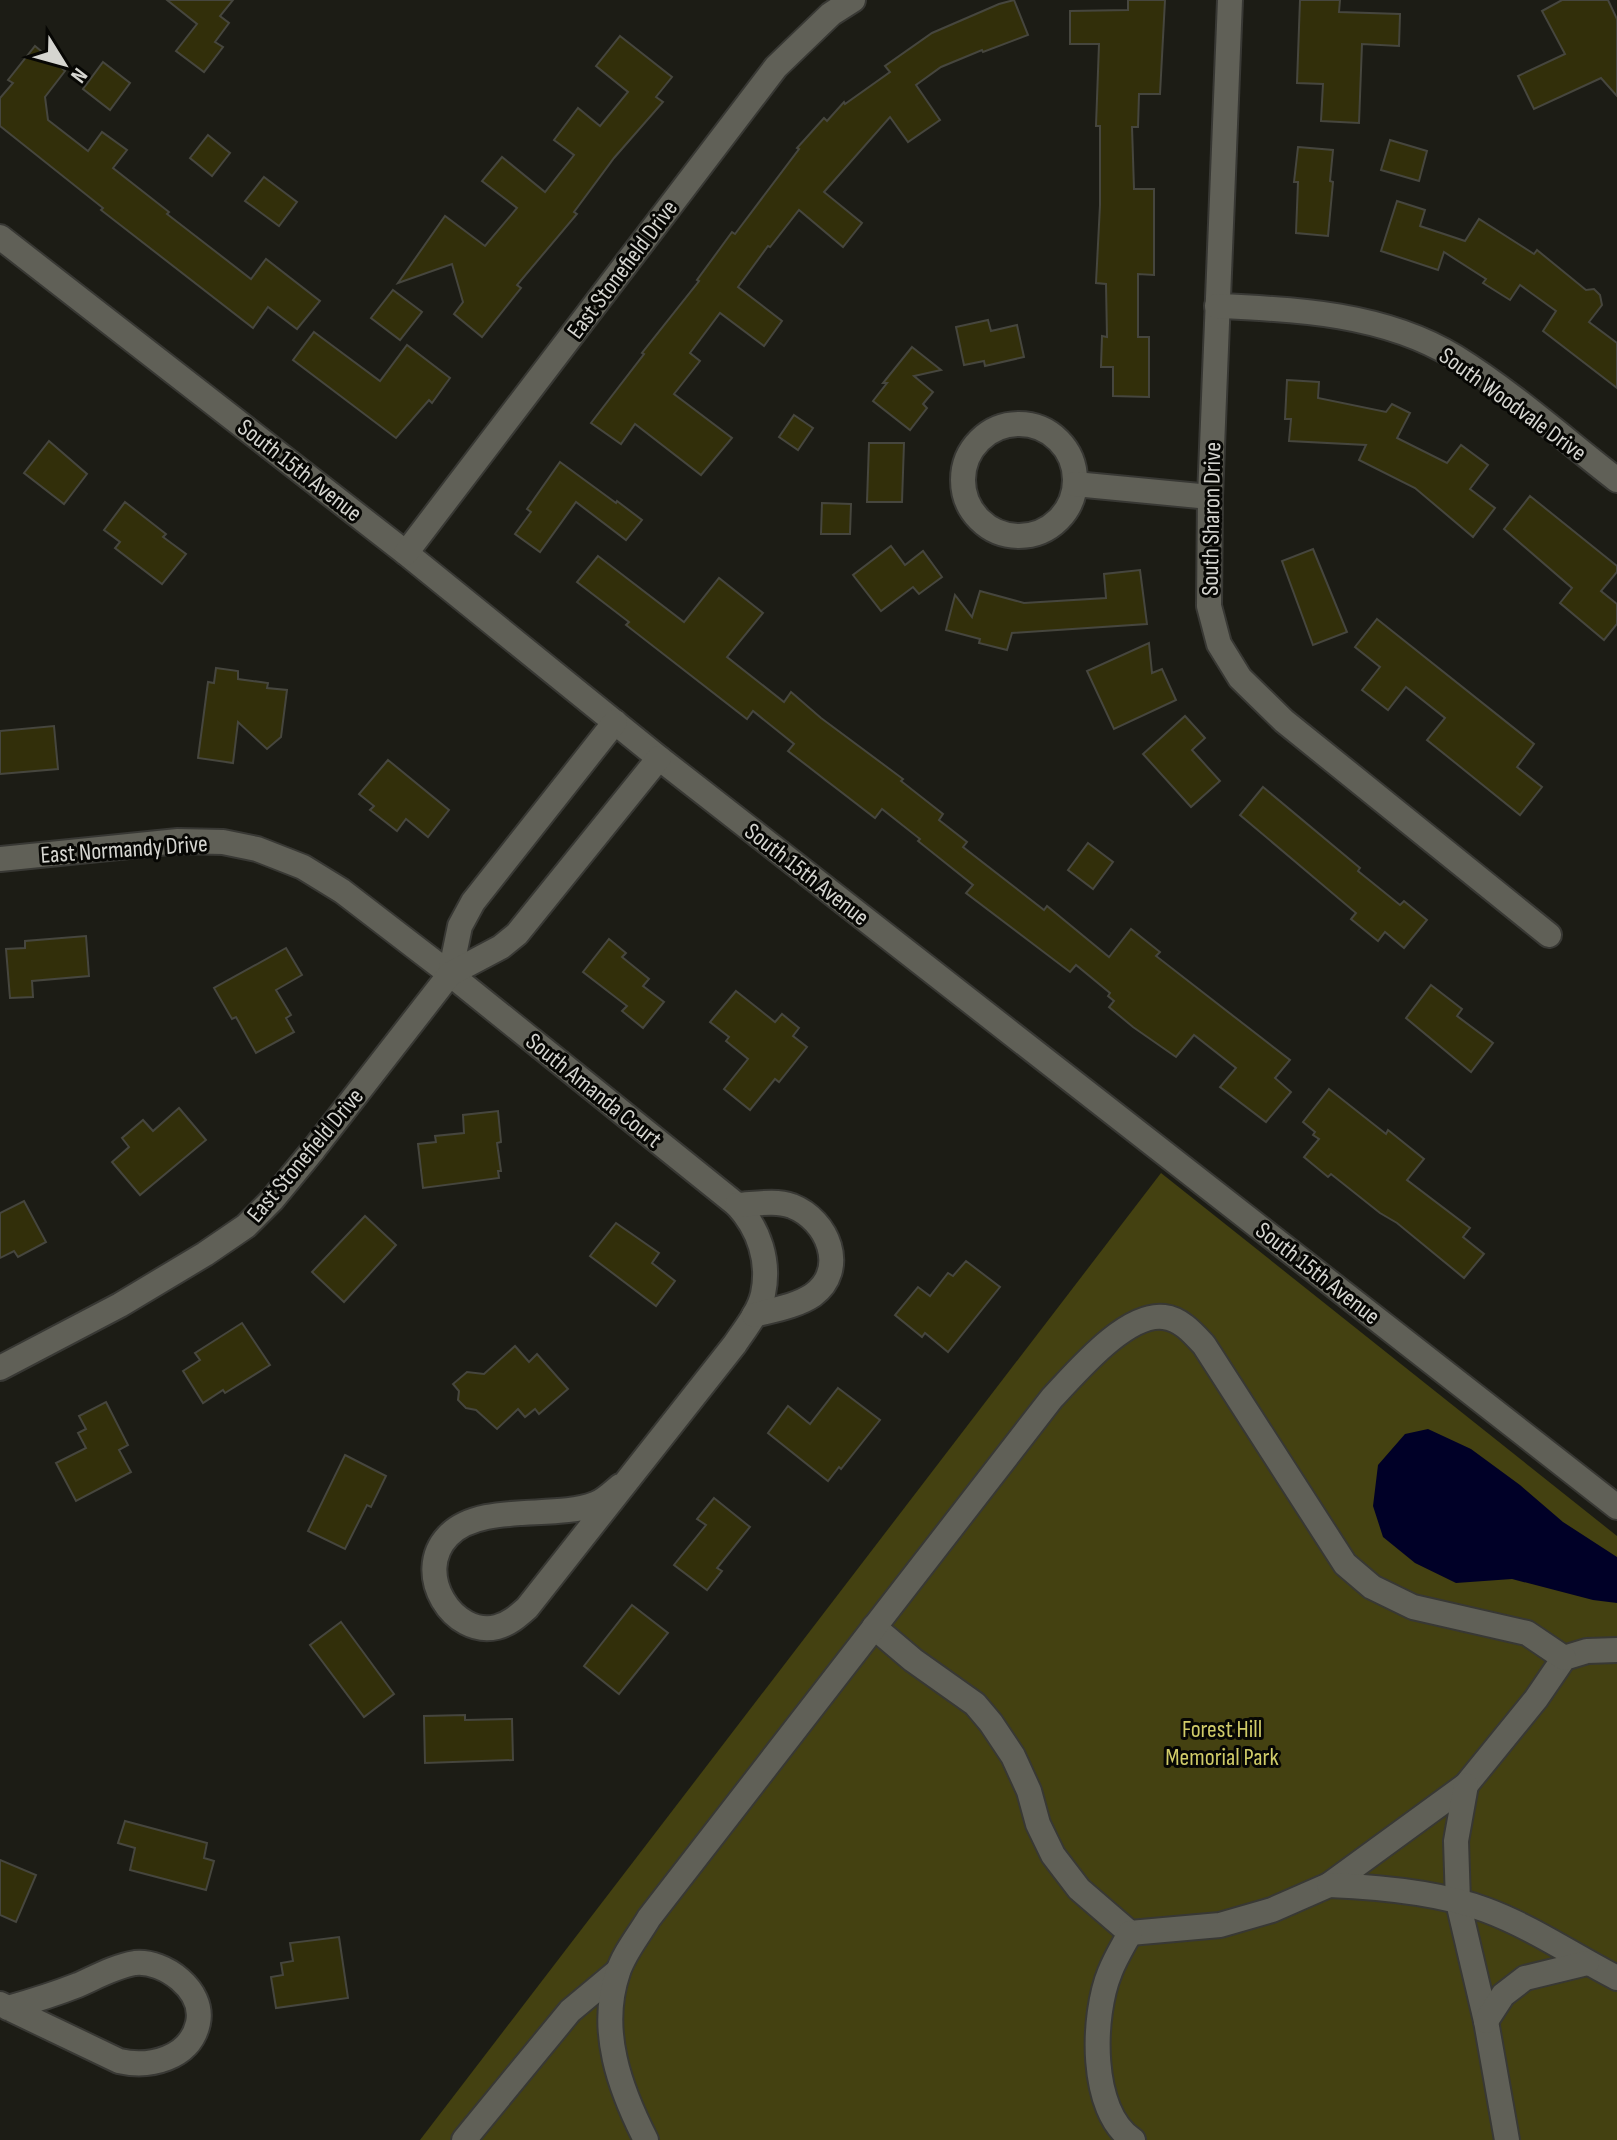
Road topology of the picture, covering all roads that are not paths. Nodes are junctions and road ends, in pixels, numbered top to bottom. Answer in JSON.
{"nodes":[{"id":1,"x":853,"y":0,"type":"edge"},
{"id":2,"x":1230,"y":0,"type":"edge"},
{"id":3,"x":0,"y":237,"type":"edge"},
{"id":4,"x":1217,"y":306,"type":"junction"},
{"id":5,"x":1617,"y":480,"type":"edge"},
{"id":6,"x":1075,"y":484,"type":"junction"},
{"id":7,"x":1210,"y":497,"type":"junction"},
{"id":8,"x":406,"y":553,"type":"junction"},
{"id":9,"x":615,"y":722,"type":"junction"},
{"id":10,"x":659,"y":758,"type":"junction"},
{"id":11,"x":0,"y":859,"type":"edge"},
{"id":12,"x":1549,"y":935,"type":"dead end"},
{"id":13,"x":450,"y":974,"type":"junction"},
{"id":14,"x":737,"y":1205,"type":"junction"},
{"id":15,"x":754,"y":1315,"type":"junction"},
{"id":16,"x":0,"y":1368,"type":"edge"},
{"id":17,"x":620,"y":1486,"type":"junction"},
{"id":18,"x":1617,"y":1507,"type":"edge"},
{"id":19,"x":874,"y":1627,"type":"junction"},
{"id":20,"x":1617,"y":1650,"type":"edge"},
{"id":21,"x":1564,"y":1658,"type":"junction"},
{"id":22,"x":1466,"y":1785,"type":"junction"},
{"id":23,"x":1329,"y":1885,"type":"junction"},
{"id":24,"x":1458,"y":1902,"type":"junction"},
{"id":25,"x":1130,"y":1933,"type":"junction"},
{"id":26,"x":1587,"y":1963,"type":"junction"},
{"id":27,"x":618,"y":1971,"type":"junction"},
{"id":28,"x":1617,"y":1978,"type":"edge"},
{"id":29,"x":4,"y":2006,"type":"edge"},
{"id":30,"x":1486,"y":2021,"type":"junction"},
{"id":31,"x":1126,"y":2138,"type":"edge"},
{"id":32,"x":464,"y":2140,"type":"edge"},
{"id":33,"x":646,"y":2140,"type":"edge"},
{"id":34,"x":1507,"y":2140,"type":"edge"}],
"edges":[{"from":1,"to":8,"type":"street","name":"East Stonefield Drive"},
{"from":2,"to":4,"type":"street","name":"South Sharon Drive"},
{"from":3,"to":8,"type":"street","name":"South 15th Avenue"},
{"from":4,"to":5,"type":"street","name":"South Woodvale Drive"},
{"from":4,"to":7,"type":"street","name":"South Sharon Drive"},
{"from":6,"to":6,"type":"street"},
{"from":6,"to":7,"type":"street"},
{"from":7,"to":12,"type":"street","name":"South Sharon Drive"},
{"from":8,"to":9,"type":"street","name":"South 15th Avenue"},
{"from":9,"to":10,"type":"street","name":"South 15th Avenue"},
{"from":9,"to":13,"type":"street","name":"East Stonefield Drive"},
{"from":10,"to":13,"type":"street","name":"East Stonefield Drive"},
{"from":10,"to":18,"type":"street","name":"South 15th Avenue"},
{"from":11,"to":13,"type":"street","name":"East Normandy Drive"},
{"from":13,"to":14,"type":"street","name":"South Amanda Court"},
{"from":13,"to":16,"type":"street","name":"East Stonefield Drive"},
{"from":14,"to":15,"type":"street","name":"South Amanda Court"},
{"from":14,"to":15,"type":"street"},
{"from":15,"to":17,"type":"street","name":"South Amanda Court"},
{"from":17,"to":17,"type":"street","name":"South Amanda Court"},
{"from":19,"to":21,"type":"street"},
{"from":19,"to":25,"type":"street"},
{"from":19,"to":27,"type":"street"},
{"from":20,"to":21,"type":"street"},
{"from":21,"to":22,"type":"street"},
{"from":22,"to":23,"type":"street"},
{"from":22,"to":24,"type":"street"},
{"from":23,"to":24,"type":"street"},
{"from":23,"to":25,"type":"street"},
{"from":24,"to":26,"type":"street"},
{"from":24,"to":30,"type":"street"},
{"from":25,"to":31,"type":"street"},
{"from":26,"to":28,"type":"street"},
{"from":26,"to":30,"type":"street"},
{"from":27,"to":32,"type":"street"},
{"from":27,"to":33,"type":"street"},
{"from":29,"to":29,"type":"street"},
{"from":30,"to":34,"type":"street"}]}
